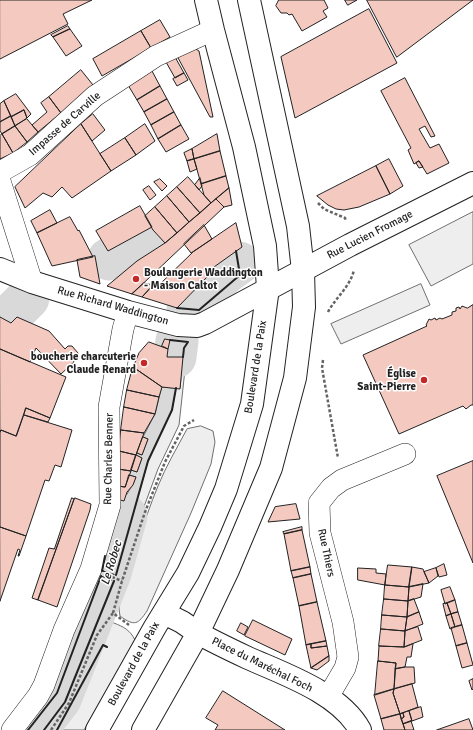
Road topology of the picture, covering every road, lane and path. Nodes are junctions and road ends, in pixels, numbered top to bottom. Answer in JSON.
{"nodes":[{"id":1,"x":206,"y":0,"type":"edge"},
{"id":2,"x":249,"y":0,"type":"edge"},
{"id":3,"x":213,"y":30,"type":"junction"},
{"id":4,"x":0,"y":172,"type":"edge"},
{"id":5,"x":0,"y":181,"type":"edge"},
{"id":6,"x":473,"y":183,"type":"edge"},
{"id":7,"x":0,"y":269,"type":"edge"},
{"id":8,"x":303,"y":271,"type":"junction"},
{"id":9,"x":32,"y":282,"type":"junction"},
{"id":10,"x":268,"y":288,"type":"junction"},
{"id":11,"x":128,"y":312,"type":"junction"},
{"id":12,"x":194,"y":420,"type":"dead end"},
{"id":13,"x":405,"y":454,"type":"dead end"},
{"id":14,"x":115,"y":578,"type":"dead end"},
{"id":15,"x":122,"y":581,"type":"junction"},
{"id":16,"x":164,"y":612,"type":"junction"},
{"id":17,"x":113,"y":613,"type":"junction"},
{"id":18,"x":134,"y":627,"type":"dead end"},
{"id":19,"x":198,"y":633,"type":"junction"},
{"id":20,"x":328,"y":697,"type":"junction"},
{"id":21,"x":12,"y":730,"type":"edge"},
{"id":22,"x":51,"y":730,"type":"edge"},
{"id":23,"x":97,"y":730,"type":"edge"},
{"id":24,"x":143,"y":730,"type":"edge"},
{"id":25,"x":360,"y":730,"type":"edge"}],
"edges":[{"from":1,"to":3,"type":"main road","name":"Boulevard de la Paix"},
{"from":2,"to":8,"type":"main road"},
{"from":3,"to":4,"type":"street","name":"Impasse de Carville"},
{"from":3,"to":10,"type":"main road","name":"Boulevard de la Paix"},
{"from":5,"to":9,"type":"street"},
{"from":6,"to":8,"type":"main road","name":"Rue Lucien Fromage"},
{"from":7,"to":9,"type":"main road","name":"Rue Richard Waddington"},
{"from":8,"to":10,"type":"main road","name":"Rue Lucien Fromage"},
{"from":8,"to":19,"type":"main road"},
{"from":9,"to":11,"type":"main road","name":"Rue Richard Waddington"},
{"from":10,"to":11,"type":"main road","name":"Rue Richard Waddington"},
{"from":10,"to":16,"type":"main road","name":"Boulevard de la Paix"},
{"from":11,"to":21,"type":"street","name":"Rue Charles Benner"},
{"from":12,"to":15,"type":"path"},
{"from":13,"to":20,"type":"street","name":"Rue Thiers"},
{"from":14,"to":15,"type":"path"},
{"from":15,"to":17,"type":"path"},
{"from":16,"to":19,"type":"main road","name":"Place du Maréchal Foch"},
{"from":16,"to":23,"type":"main road","name":"Boulevard de la Paix"},
{"from":17,"to":18,"type":"path"},
{"from":17,"to":22,"type":"path"},
{"from":19,"to":20,"type":"main road","name":"Place du Maréchal Foch"},
{"from":19,"to":24,"type":"main road"},
{"from":20,"to":25,"type":"main road","name":"Place du Maréchal Foch"}]}
